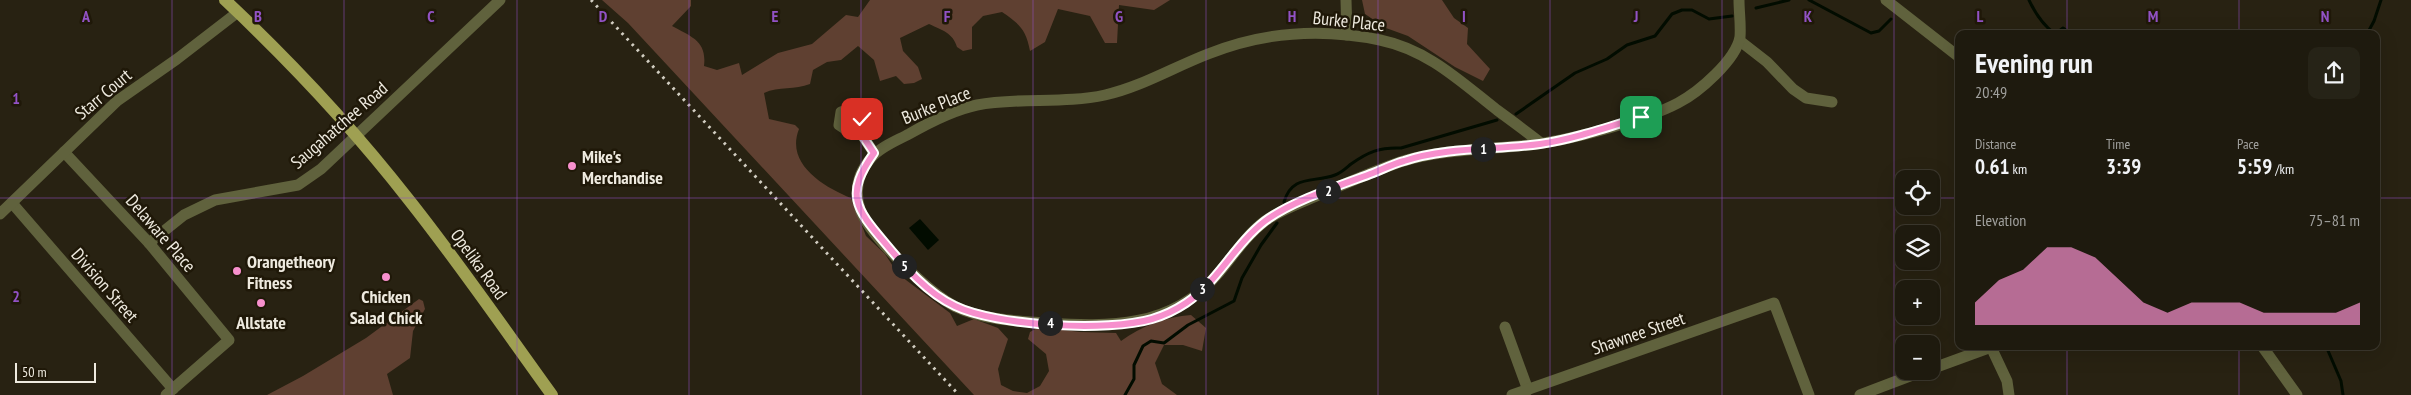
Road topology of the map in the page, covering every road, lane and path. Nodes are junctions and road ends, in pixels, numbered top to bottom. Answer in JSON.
{"nodes":[{"id":1,"x":225,"y":0,"type":"edge"},
{"id":2,"x":500,"y":0,"type":"edge"},
{"id":3,"x":1346,"y":0,"type":"edge"},
{"id":4,"x":1739,"y":0,"type":"edge"},
{"id":5,"x":1886,"y":0,"type":"edge"},
{"id":6,"x":238,"y":12,"type":"junction"},
{"id":7,"x":1347,"y":35,"type":"junction"},
{"id":8,"x":1740,"y":41,"type":"junction"},
{"id":9,"x":1955,"y":54,"type":"edge"},
{"id":10,"x":1832,"y":102,"type":"dead end"},
{"id":11,"x":860,"y":132,"type":"dead end"},
{"id":12,"x":357,"y":136,"type":"junction"},
{"id":13,"x":1541,"y":144,"type":"junction"},
{"id":14,"x":64,"y":152,"type":"junction"},
{"id":15,"x":874,"y":153,"type":"junction"},
{"id":16,"x":12,"y":203,"type":"junction"},
{"id":17,"x":0,"y":214,"type":"edge"},
{"id":18,"x":149,"y":243,"type":"junction"},
{"id":19,"x":1505,"y":328,"type":"dead end"},
{"id":20,"x":1984,"y":350,"type":"edge"},
{"id":21,"x":1994,"y":350,"type":"edge"},
{"id":22,"x":2265,"y":350,"type":"edge"},
{"id":23,"x":1940,"y":365,"type":"edge"},
{"id":24,"x":1900,"y":380,"type":"edge"},
{"id":25,"x":1528,"y":390,"type":"junction"},
{"id":26,"x":170,"y":392,"type":"edge"},
{"id":27,"x":552,"y":395,"type":"edge"},
{"id":28,"x":1512,"y":395,"type":"edge"},
{"id":29,"x":1809,"y":395,"type":"edge"},
{"id":30,"x":1860,"y":395,"type":"edge"},
{"id":31,"x":2009,"y":395,"type":"edge"},
{"id":32,"x":2297,"y":395,"type":"edge"}],
"edges":[{"from":1,"to":6,"type":"main road","name":"Opelika Road"},
{"from":2,"to":12,"type":"street","name":"Saugahatchee Road"},
{"from":3,"to":7,"type":"street"},
{"from":4,"to":8,"type":"street"},
{"from":5,"to":9,"type":"street"},
{"from":6,"to":12,"type":"main road","name":"Opelika Road"},
{"from":6,"to":14,"type":"street","name":"Starr Court"},
{"from":7,"to":13,"type":"street","name":"Burke Place"},
{"from":7,"to":15,"type":"street","name":"Burke Place"},
{"from":8,"to":10,"type":"street"},
{"from":8,"to":13,"type":"street","name":"Burke Place"},
{"from":11,"to":15,"type":"street"},
{"from":12,"to":18,"type":"street","name":"Saugahatchee Road"},
{"from":12,"to":27,"type":"main road","name":"Opelika Road"},
{"from":13,"to":15,"type":"street","name":"Burke Place"},
{"from":14,"to":16,"type":"street","name":"Starr Court"},
{"from":14,"to":18,"type":"street","name":"Delaware Place"},
{"from":16,"to":17,"type":"street","name":"Starr Court"},
{"from":16,"to":26,"type":"street","name":"Division Street"},
{"from":18,"to":26,"type":"street","name":"Delaware Place"},
{"from":19,"to":25,"type":"street"},
{"from":20,"to":23,"type":"street"},
{"from":21,"to":31,"type":"street"},
{"from":22,"to":32,"type":"street"},
{"from":24,"to":30,"type":"street"},
{"from":25,"to":28,"type":"street","name":"Shawnee Street"},
{"from":25,"to":29,"type":"street","name":"Shawnee Street"}]}
